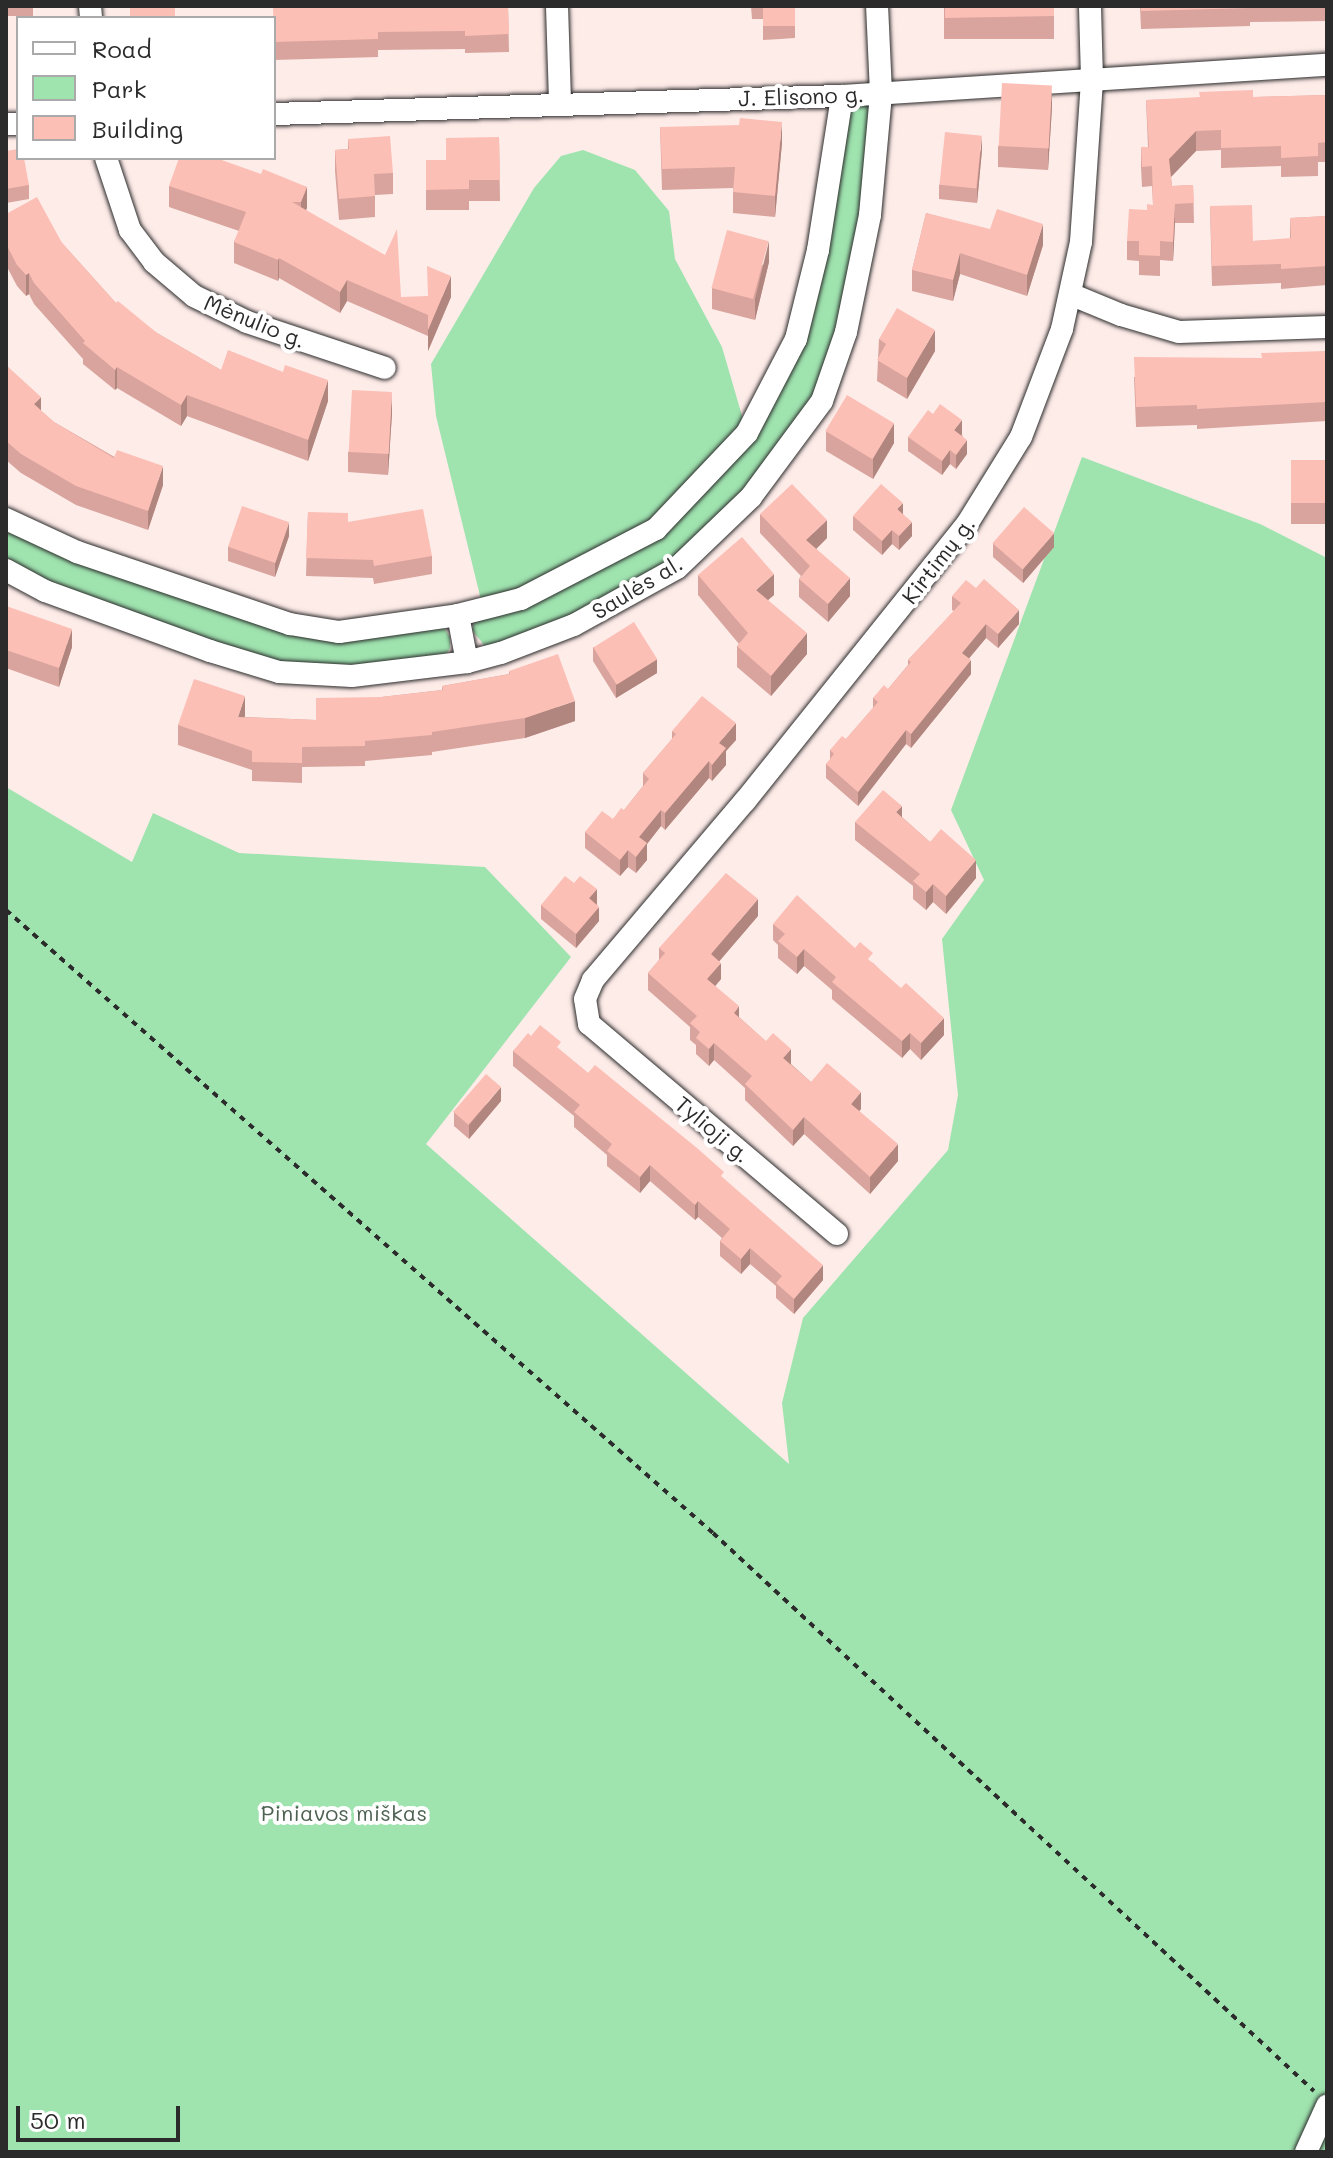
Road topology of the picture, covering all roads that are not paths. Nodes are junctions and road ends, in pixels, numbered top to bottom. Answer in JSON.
{"nodes":[{"id":1,"x":557,"y":6,"type":"edge"},
{"id":2,"x":877,"y":6,"type":"edge"},
{"id":3,"x":1090,"y":6,"type":"edge"},
{"id":4,"x":1327,"y":65,"type":"edge"},
{"id":5,"x":1092,"y":79,"type":"junction"},
{"id":6,"x":881,"y":93,"type":"junction"},
{"id":7,"x":842,"y":96,"type":"junction"},
{"id":8,"x":560,"y":104,"type":"junction"},
{"id":9,"x":276,"y":114,"type":"edge"},
{"id":10,"x":107,"y":160,"type":"edge"},
{"id":11,"x":1070,"y":294,"type":"junction"},
{"id":12,"x":1327,"y":327,"type":"edge"},
{"id":13,"x":385,"y":368,"type":"dead end"},
{"id":14,"x":6,"y":519,"type":"edge"},
{"id":15,"x":6,"y":570,"type":"edge"},
{"id":16,"x":458,"y":615,"type":"junction"},
{"id":17,"x":467,"y":662,"type":"junction"},
{"id":18,"x":589,"y":1024,"type":"joint"},
{"id":19,"x":837,"y":1234,"type":"dead end"},
{"id":20,"x":1321,"y":2100,"type":"edge"},
{"id":21,"x":1306,"y":2152,"type":"edge"}],
"edges":[{"from":1,"to":8,"type":"street"},
{"from":2,"to":6,"type":"street","name":"Saulės al."},
{"from":3,"to":5,"type":"street","name":"Kirtimų g."},
{"from":4,"to":5,"type":"street","name":"J. Elisono g."},
{"from":5,"to":6,"type":"street","name":"J. Elisono g."},
{"from":5,"to":11,"type":"street","name":"Kirtimų g."},
{"from":6,"to":7,"type":"street","name":"J. Elisono g."},
{"from":6,"to":17,"type":"street","name":"Saulės al."},
{"from":7,"to":8,"type":"street","name":"J. Elisono g."},
{"from":7,"to":16,"type":"street","name":"Saulės al."},
{"from":8,"to":9,"type":"street","name":"J. Elisono g."},
{"from":10,"to":13,"type":"street","name":"Mėnulio g."},
{"from":11,"to":12,"type":"street"},
{"from":11,"to":18,"type":"street","name":"Kirtimų g."},
{"from":14,"to":16,"type":"street","name":"Saulės al."},
{"from":15,"to":17,"type":"street","name":"Saulės al."},
{"from":16,"to":17,"type":"street"},
{"from":18,"to":19,"type":"street","name":"Tylioji g."},
{"from":20,"to":21,"type":"street"}]}
